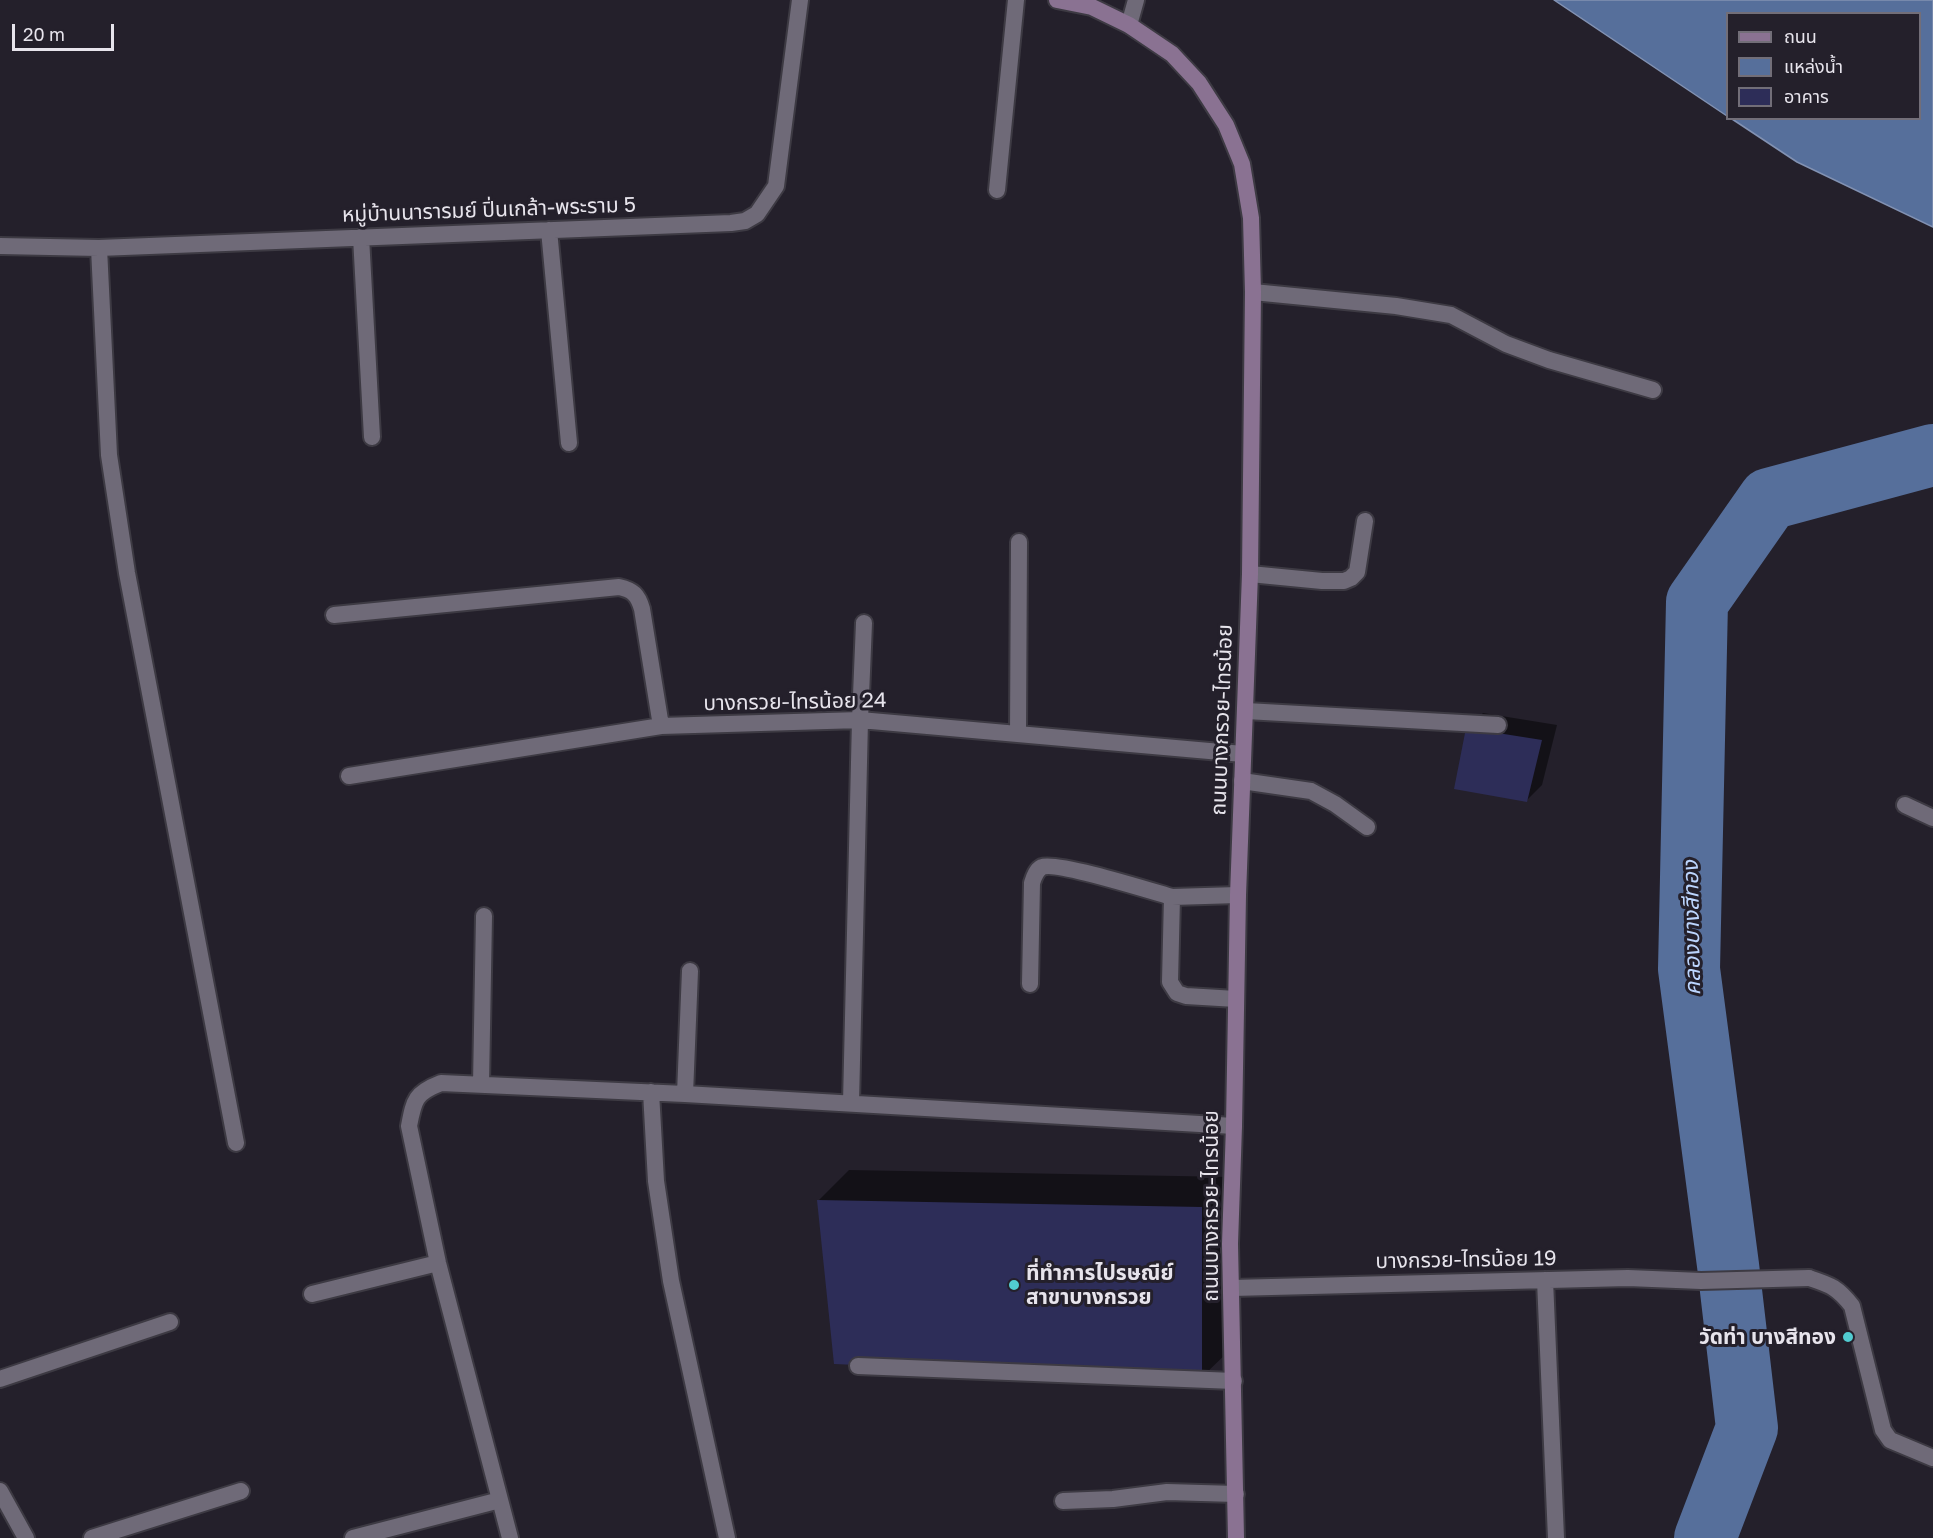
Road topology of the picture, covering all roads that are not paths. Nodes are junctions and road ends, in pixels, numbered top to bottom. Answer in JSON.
{"nodes":[{"id":1,"x":800,"y":0,"type":"edge"},
{"id":2,"x":1016,"y":0,"type":"edge"},
{"id":3,"x":1057,"y":0,"type":"edge"},
{"id":4,"x":1136,"y":0,"type":"edge"},
{"id":5,"x":1129,"y":25,"type":"junction"},
{"id":6,"x":997,"y":190,"type":"dead end"},
{"id":7,"x":549,"y":230,"type":"junction"},
{"id":8,"x":361,"y":237,"type":"junction"},
{"id":9,"x":0,"y":246,"type":"edge"},
{"id":10,"x":99,"y":248,"type":"junction"},
{"id":11,"x":1253,"y":292,"type":"junction"},
{"id":12,"x":1653,"y":390,"type":"dead end"},
{"id":13,"x":372,"y":437,"type":"dead end"},
{"id":14,"x":569,"y":443,"type":"dead end"},
{"id":15,"x":1365,"y":520,"type":"dead end"},
{"id":16,"x":1019,"y":542,"type":"dead end"},
{"id":17,"x":1250,"y":574,"type":"junction"},
{"id":18,"x":334,"y":615,"type":"dead end"},
{"id":19,"x":864,"y":623,"type":"dead end"},
{"id":20,"x":1246,"y":711,"type":"junction"},
{"id":21,"x":860,"y":720,"type":"junction"},
{"id":22,"x":1498,"y":725,"type":"dead end"},
{"id":23,"x":661,"y":726,"type":"junction"},
{"id":24,"x":1018,"y":734,"type":"junction"},
{"id":25,"x":1244,"y":754,"type":"junction"},
{"id":26,"x":349,"y":776,"type":"dead end"},
{"id":27,"x":1242,"y":781,"type":"junction"},
{"id":28,"x":1905,"y":805,"type":"dead end"},
{"id":29,"x":1933,"y":818,"type":"edge"},
{"id":30,"x":1367,"y":827,"type":"dead end"},
{"id":31,"x":1238,"y":896,"type":"junction"},
{"id":32,"x":1172,"y":897,"type":"junction"},
{"id":33,"x":484,"y":916,"type":"dead end"},
{"id":34,"x":690,"y":971,"type":"dead end"},
{"id":35,"x":1030,"y":984,"type":"dead end"},
{"id":36,"x":1236,"y":999,"type":"junction"},
{"id":37,"x":481,"y":1085,"type":"junction"},
{"id":38,"x":651,"y":1092,"type":"junction"},
{"id":39,"x":685,"y":1094,"type":"junction"},
{"id":40,"x":851,"y":1103,"type":"junction"},
{"id":41,"x":1234,"y":1126,"type":"junction"},
{"id":42,"x":236,"y":1143,"type":"dead end"},
{"id":43,"x":438,"y":1263,"type":"junction"},
{"id":44,"x":1545,"y":1280,"type":"junction"},
{"id":45,"x":1232,"y":1288,"type":"junction"},
{"id":46,"x":312,"y":1294,"type":"dead end"},
{"id":47,"x":170,"y":1322,"type":"dead end"},
{"id":48,"x":858,"y":1366,"type":"dead end"},
{"id":49,"x":0,"y":1379,"type":"edge"},
{"id":50,"x":1234,"y":1381,"type":"junction"},
{"id":51,"x":1933,"y":1458,"type":"edge"},
{"id":52,"x":0,"y":1491,"type":"edge"},
{"id":53,"x":241,"y":1491,"type":"dead end"},
{"id":54,"x":1236,"y":1494,"type":"junction"},
{"id":55,"x":500,"y":1500,"type":"junction"},
{"id":56,"x":1063,"y":1501,"type":"dead end"},
{"id":57,"x":26,"y":1538,"type":"edge"},
{"id":58,"x":92,"y":1538,"type":"edge"},
{"id":59,"x":353,"y":1538,"type":"edge"},
{"id":60,"x":510,"y":1538,"type":"edge"},
{"id":61,"x":727,"y":1538,"type":"edge"},
{"id":62,"x":1236,"y":1538,"type":"edge"},
{"id":63,"x":1556,"y":1538,"type":"edge"}],
"edges":[{"from":1,"to":7,"type":"street","name":"หมู่บ้านนารารมย์ ปิ่นเกล้า-พระราม 5"},
{"from":2,"to":6,"type":"street"},
{"from":3,"to":5,"type":"main road","name":"ถนนบางกรวย-ไทรน้อย"},
{"from":4,"to":5,"type":"street"},
{"from":5,"to":11,"type":"main road","name":"ถนนบางกรวย-ไทรน้อย"},
{"from":7,"to":8,"type":"street","name":"หมู่บ้านนารารมย์ ปิ่นเกล้า-พระราม 5"},
{"from":7,"to":14,"type":"street"},
{"from":8,"to":10,"type":"street","name":"หมู่บ้านนารารมย์ ปิ่นเกล้า-พระราม 5"},
{"from":8,"to":13,"type":"street"},
{"from":9,"to":10,"type":"street","name":"หมู่บ้านนารารมย์ ปิ่นเกล้า-พระราม 5"},
{"from":10,"to":42,"type":"street"},
{"from":11,"to":12,"type":"street"},
{"from":11,"to":17,"type":"main road","name":"ถนนบางกรวย-ไทรน้อย"},
{"from":15,"to":17,"type":"street"},
{"from":16,"to":24,"type":"street"},
{"from":17,"to":20,"type":"main road","name":"ถนนบางกรวย-ไทรน้อย"},
{"from":18,"to":23,"type":"street"},
{"from":19,"to":21,"type":"street"},
{"from":20,"to":22,"type":"street"},
{"from":20,"to":25,"type":"main road","name":"ถนนบางกรวย-ไทรน้อย"},
{"from":21,"to":23,"type":"street","name":"บางกรวย-ไทรน้อย 24"},
{"from":21,"to":24,"type":"street","name":"บางกรวย-ไทรน้อย 24"},
{"from":21,"to":40,"type":"street"},
{"from":23,"to":26,"type":"street","name":"บางกรวย-ไทรน้อย 24"},
{"from":24,"to":25,"type":"street","name":"บางกรวย-ไทรน้อย 24"},
{"from":25,"to":27,"type":"main road","name":"ถนนบางกรวย-ไทรน้อย"},
{"from":27,"to":30,"type":"street"},
{"from":27,"to":31,"type":"main road","name":"ถนนบางกรวย-ไทรน้อย"},
{"from":28,"to":29,"type":"street"},
{"from":31,"to":32,"type":"street"},
{"from":31,"to":36,"type":"main road","name":"ถนนบางกรวย-ไทรน้อย"},
{"from":32,"to":35,"type":"street"},
{"from":32,"to":36,"type":"street"},
{"from":33,"to":37,"type":"street"},
{"from":34,"to":39,"type":"street"},
{"from":36,"to":41,"type":"main road","name":"ถนนบางกรวย-ไทรน้อย"},
{"from":37,"to":38,"type":"street"},
{"from":37,"to":43,"type":"street"},
{"from":38,"to":39,"type":"street"},
{"from":38,"to":61,"type":"street"},
{"from":39,"to":40,"type":"street"},
{"from":40,"to":41,"type":"street"},
{"from":41,"to":45,"type":"main road","name":"ถนนบางกรวย-ไทรน้อย"},
{"from":43,"to":46,"type":"street"},
{"from":43,"to":55,"type":"street"},
{"from":44,"to":45,"type":"street","name":"บางกรวย-ไทรน้อย 19"},
{"from":44,"to":51,"type":"street","name":"บางกรวย-ไทรน้อย 19"},
{"from":44,"to":63,"type":"street"},
{"from":45,"to":50,"type":"main road","name":"ถนนบางกรวย-ไทรน้อย"},
{"from":47,"to":49,"type":"street"},
{"from":48,"to":50,"type":"street"},
{"from":50,"to":54,"type":"main road","name":"ถนนบางกรวย-ไทรน้อย"},
{"from":52,"to":57,"type":"street"},
{"from":53,"to":58,"type":"street"},
{"from":54,"to":56,"type":"street"},
{"from":54,"to":62,"type":"main road","name":"ถนนบางกรวย-ไทรน้อย"},
{"from":55,"to":59,"type":"street"},
{"from":55,"to":60,"type":"street"}]}
